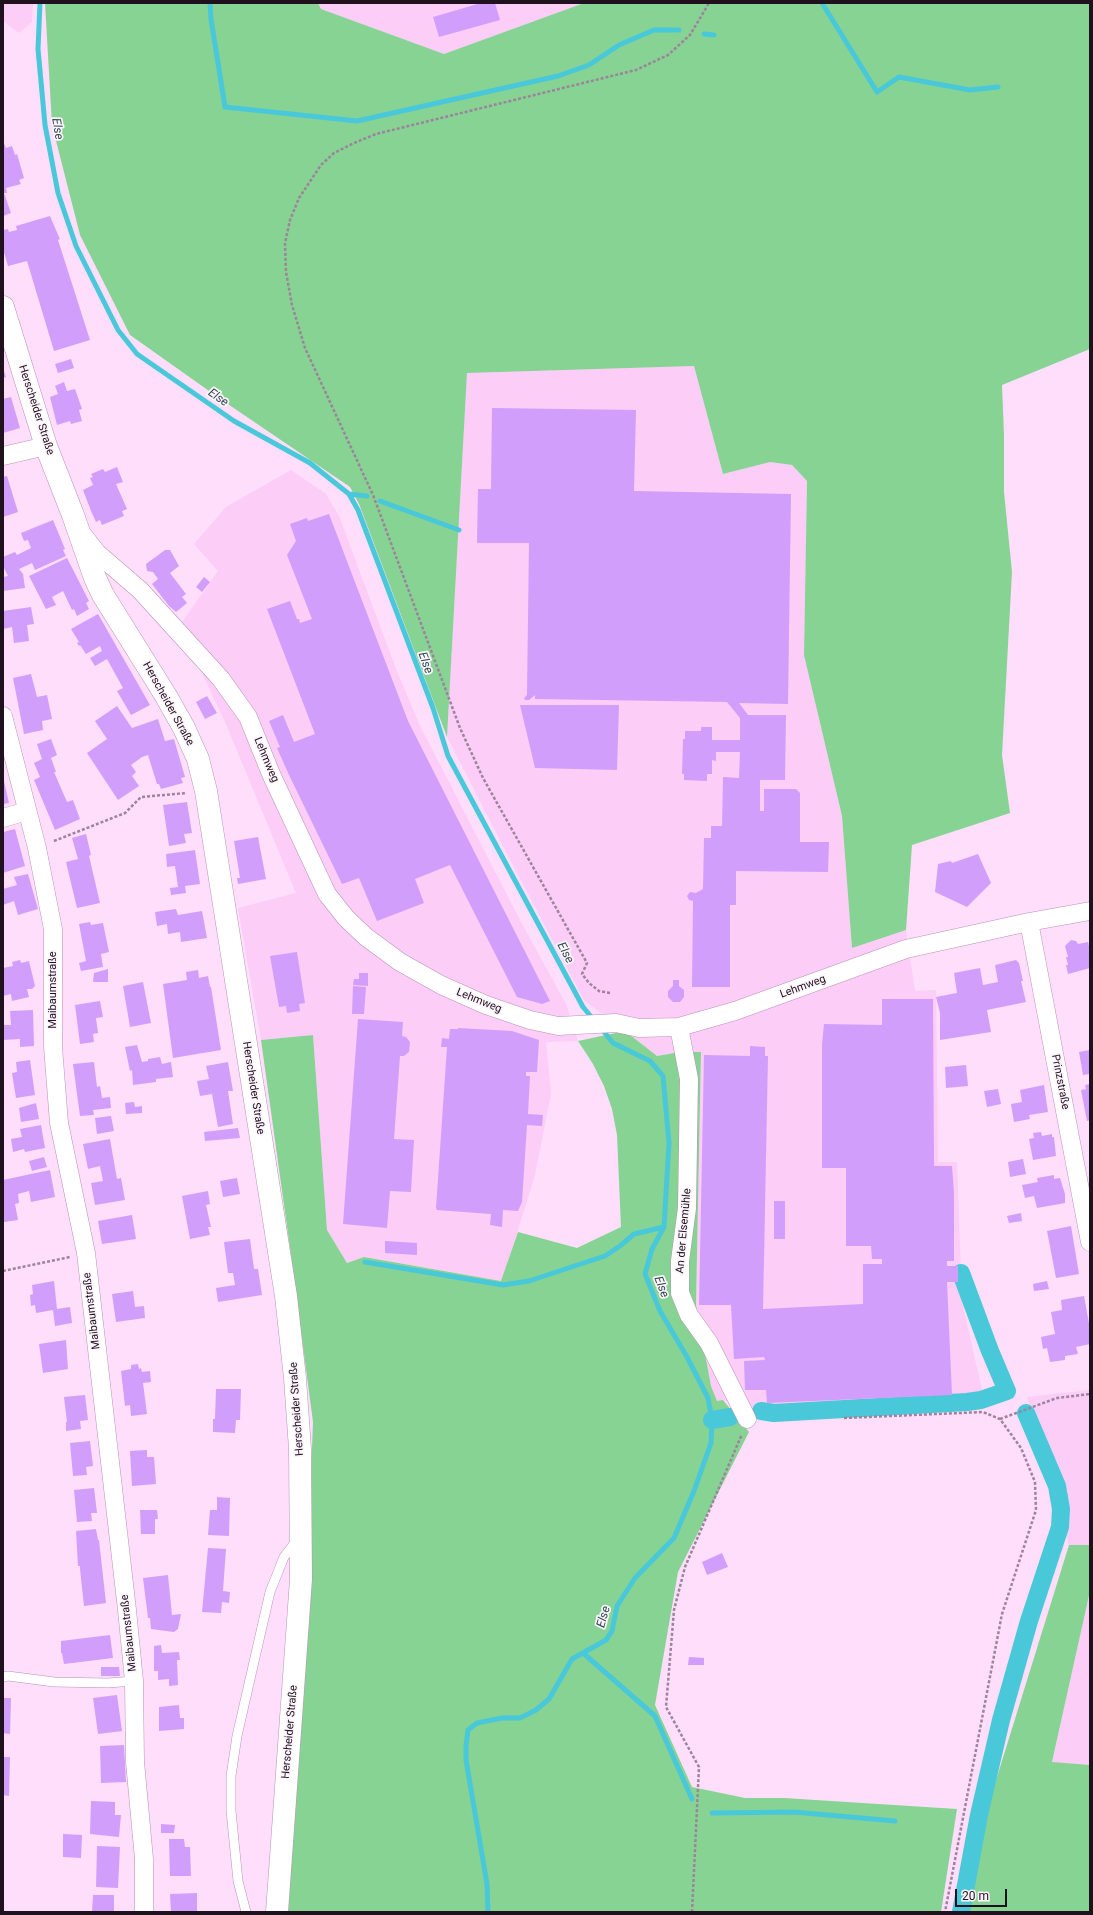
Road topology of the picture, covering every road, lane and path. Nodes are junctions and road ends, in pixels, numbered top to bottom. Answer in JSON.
{"nodes":[{"id":1,"x":709,"y":3,"type":"edge"},
{"id":2,"x":3,"y":307,"type":"edge"},
{"id":3,"x":46,"y":446,"type":"junction"},
{"id":4,"x":3,"y":456,"type":"edge"},
{"id":5,"x":79,"y":532,"type":"junction"},
{"id":6,"x":3,"y":716,"type":"edge"},
{"id":7,"x":206,"y":791,"type":"junction"},
{"id":8,"x":27,"y":811,"type":"junction"},
{"id":9,"x":3,"y":818,"type":"edge"},
{"id":10,"x":37,"y":848,"type":"junction"},
{"id":11,"x":1090,"y":911,"type":"edge"},
{"id":12,"x":1029,"y":922,"type":"junction"},
{"id":13,"x":610,"y":993,"type":"dead end"},
{"id":14,"x":679,"y":1027,"type":"junction"},
{"id":15,"x":1090,"y":1242,"type":"edge"},
{"id":16,"x":86,"y":1253,"type":"junction"},
{"id":17,"x":3,"y":1271,"type":"edge"},
{"id":18,"x":1090,"y":1394,"type":"edge"},
{"id":19,"x":844,"y":1418,"type":"dead end"},
{"id":20,"x":747,"y":1419,"type":"joint"},
{"id":21,"x":1000,"y":1419,"type":"junction"},
{"id":22,"x":301,"y":1534,"type":"junction"},
{"id":23,"x":3,"y":1676,"type":"edge"},
{"id":24,"x":134,"y":1681,"type":"junction"},
{"id":25,"x":144,"y":1912,"type":"edge"},
{"id":26,"x":246,"y":1912,"type":"edge"},
{"id":27,"x":277,"y":1912,"type":"edge"},
{"id":28,"x":692,"y":1912,"type":"edge"},
{"id":29,"x":945,"y":1912,"type":"edge"}],
"edges":[{"from":1,"to":13,"type":"path"},
{"from":2,"to":3,"type":"main road","name":"Herscheider Straße"},
{"from":3,"to":4,"type":"street"},
{"from":3,"to":5,"type":"main road","name":"Herscheider Straße"},
{"from":5,"to":7,"type":"main road","name":"Herscheider Straße"},
{"from":5,"to":14,"type":"street","name":"Lehmweg"},
{"from":6,"to":8,"type":"street","name":"Maibaumstraße"},
{"from":7,"to":10,"type":"path"},
{"from":7,"to":22,"type":"main road","name":"Herscheider Straße"},
{"from":8,"to":9,"type":"street"},
{"from":8,"to":10,"type":"street","name":"Maibaumstraße"},
{"from":10,"to":16,"type":"street","name":"Maibaumstraße"},
{"from":11,"to":12,"type":"street","name":"Lehmweg"},
{"from":12,"to":14,"type":"street","name":"Lehmweg"},
{"from":12,"to":15,"type":"street","name":"Prinzstraße"},
{"from":14,"to":20,"type":"street","name":"An der Elsemühle"},
{"from":16,"to":17,"type":"path"},
{"from":16,"to":24,"type":"street","name":"Maibaumstraße"},
{"from":18,"to":21,"type":"path"},
{"from":19,"to":21,"type":"path"},
{"from":20,"to":28,"type":"path"},
{"from":21,"to":29,"type":"path"},
{"from":22,"to":26,"type":"lane"},
{"from":22,"to":27,"type":"main road","name":"Herscheider Straße"},
{"from":23,"to":24,"type":"lane"},
{"from":24,"to":25,"type":"street","name":"Maibaumstraße"}]}
